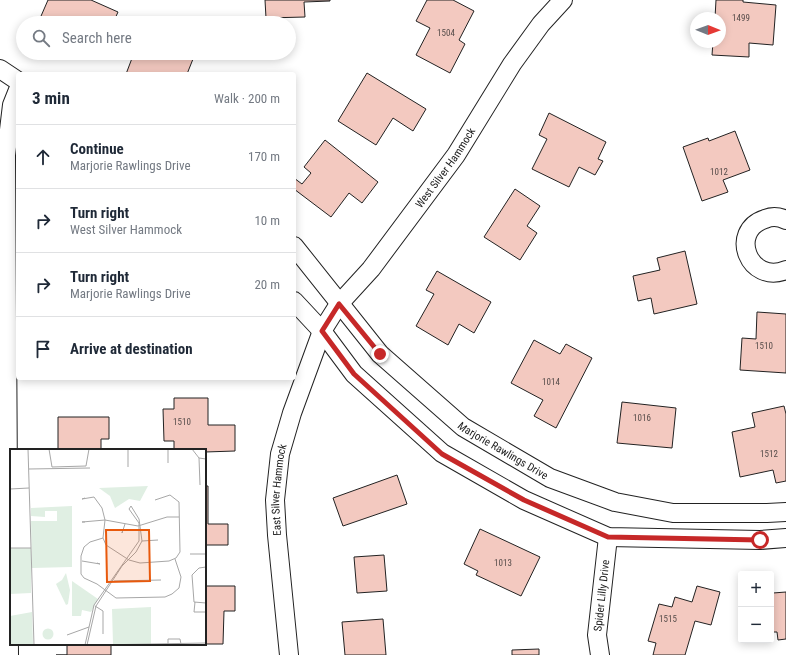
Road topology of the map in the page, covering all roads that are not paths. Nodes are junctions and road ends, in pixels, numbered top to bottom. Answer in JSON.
{"nodes":[{"id":1,"x":563,"y":0,"type":"edge"},
{"id":2,"x":0,"y":69,"type":"edge"},
{"id":3,"x":16,"y":80,"type":"edge"},
{"id":4,"x":12,"y":101,"type":"edge"},
{"id":5,"x":786,"y":220,"type":"edge"},
{"id":6,"x":296,"y":249,"type":"edge"},
{"id":7,"x":786,"y":270,"type":"edge"},
{"id":8,"x":296,"y":303,"type":"edge"},
{"id":9,"x":339,"y":304,"type":"junction"},
{"id":10,"x":322,"y":331,"type":"junction"},
{"id":11,"x":786,"y":512,"type":"edge"},
{"id":12,"x":608,"y":537,"type":"junction"},
{"id":13,"x":786,"y":538,"type":"edge"},
{"id":14,"x":9,"y":655,"type":"edge"},
{"id":15,"x":289,"y":655,"type":"edge"},
{"id":16,"x":600,"y":655,"type":"edge"}],
"edges":[{"from":1,"to":9,"type":"street","name":"West Silver Hammock"},
{"from":2,"to":3,"type":"street"},
{"from":4,"to":14,"type":"street"},
{"from":5,"to":7,"type":"street"},
{"from":6,"to":9,"type":"street","name":"Marjorie Rawlings Drive"},
{"from":8,"to":10,"type":"street"},
{"from":9,"to":10,"type":"street","name":"West Silver Hammock"},
{"from":9,"to":11,"type":"street","name":"Marjorie Rawlings Drive"},
{"from":10,"to":12,"type":"street"},
{"from":10,"to":15,"type":"street","name":"East Silver Hammock"},
{"from":12,"to":13,"type":"street"},
{"from":12,"to":16,"type":"street","name":"Spider Lilly Drive"}]}
